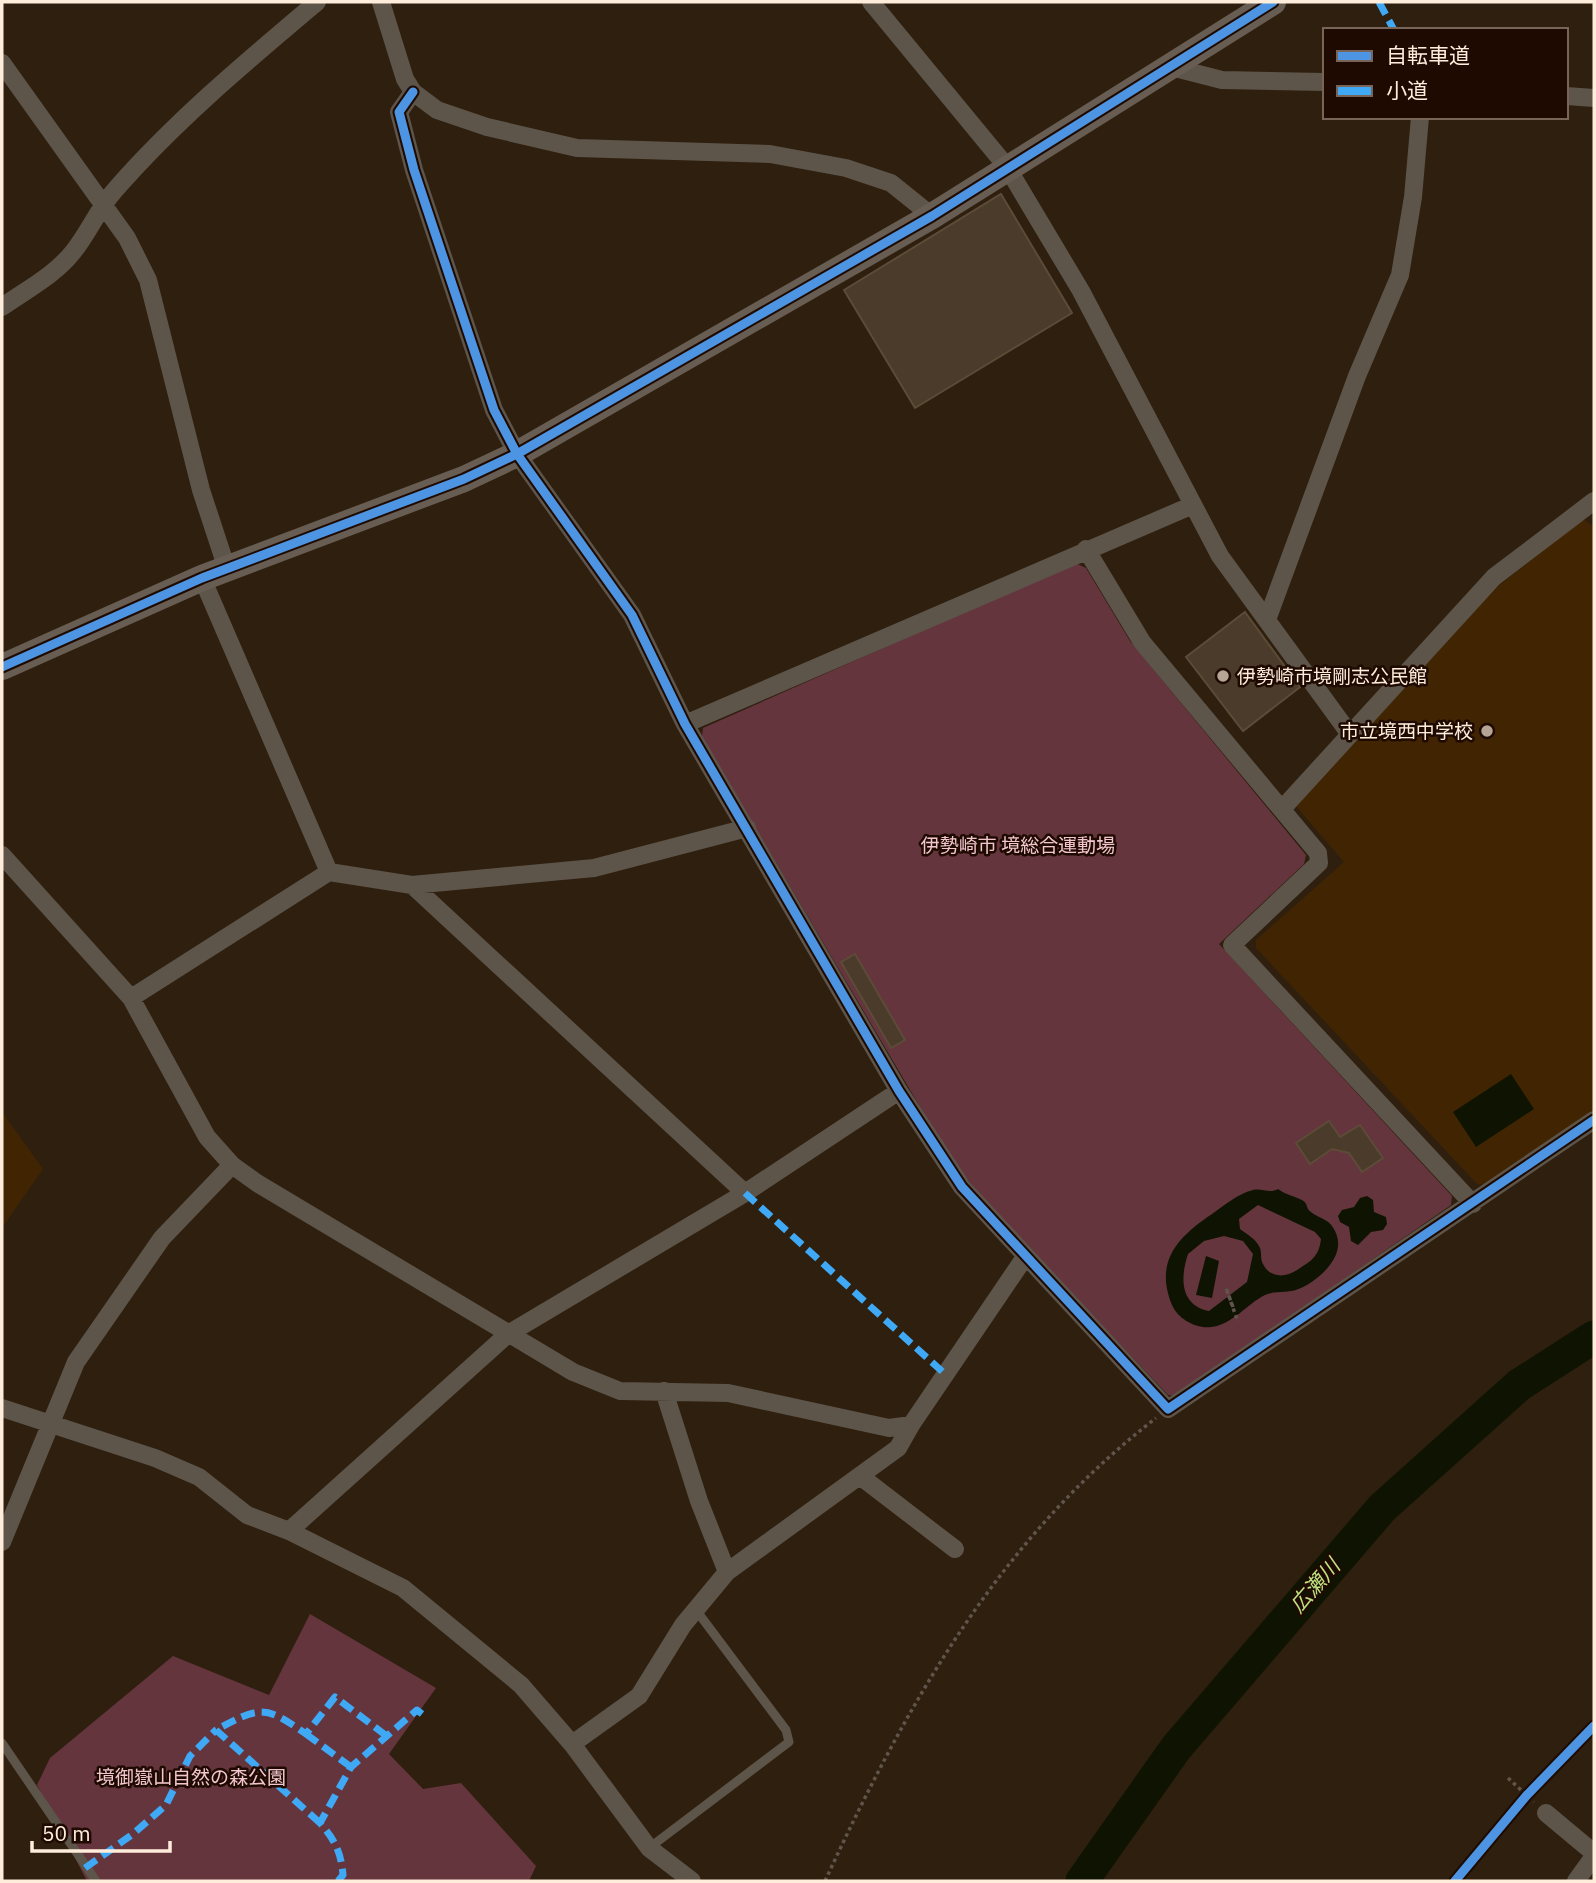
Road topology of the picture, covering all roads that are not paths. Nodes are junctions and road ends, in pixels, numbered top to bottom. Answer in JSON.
{"nodes":[{"id":1,"x":317,"y":2,"type":"edge"},
{"id":2,"x":381,"y":2,"type":"edge"},
{"id":3,"x":871,"y":2,"type":"edge"},
{"id":4,"x":1273,"y":2,"type":"edge"},
{"id":5,"x":1171,"y":67,"type":"junction"},
{"id":6,"x":4,"y":70,"type":"edge"},
{"id":7,"x":1323,"y":82,"type":"edge"},
{"id":8,"x":413,"y":92,"type":"junction"},
{"id":9,"x":1568,"y":96,"type":"edge"},
{"id":10,"x":1594,"y":98,"type":"edge"},
{"id":11,"x":1420,"y":119,"type":"edge"},
{"id":12,"x":1007,"y":167,"type":"junction"},
{"id":13,"x":103,"y":205,"type":"junction"},
{"id":14,"x":932,"y":216,"type":"junction"},
{"id":15,"x":2,"y":307,"type":"edge"},
{"id":16,"x":517,"y":454,"type":"junction"},
{"id":17,"x":1193,"y":505,"type":"junction"},
{"id":18,"x":1592,"y":508,"type":"edge"},
{"id":19,"x":1086,"y":549,"type":"junction"},
{"id":20,"x":214,"y":574,"type":"junction"},
{"id":21,"x":1267,"y":620,"type":"junction"},
{"id":22,"x":2,"y":667,"type":"edge"},
{"id":23,"x":685,"y":724,"type":"junction"},
{"id":24,"x":1349,"y":733,"type":"junction"},
{"id":25,"x":1282,"y":809,"type":"junction"},
{"id":26,"x":747,"y":828,"type":"junction"},
{"id":27,"x":2,"y":855,"type":"edge"},
{"id":28,"x":329,"y":872,"type":"junction"},
{"id":29,"x":412,"y":885,"type":"junction"},
{"id":30,"x":131,"y":998,"type":"junction"},
{"id":31,"x":899,"y":1091,"type":"junction"},
{"id":32,"x":1594,"y":1120,"type":"edge"},
{"id":33,"x":232,"y":1165,"type":"junction"},
{"id":34,"x":745,"y":1193,"type":"junction"},
{"id":35,"x":1473,"y":1204,"type":"junction"},
{"id":36,"x":1025,"y":1257,"type":"junction"},
{"id":37,"x":508,"y":1334,"type":"junction"},
{"id":38,"x":664,"y":1391,"type":"junction"},
{"id":39,"x":2,"y":1408,"type":"edge"},
{"id":40,"x":911,"y":1425,"type":"junction"},
{"id":41,"x":47,"y":1426,"type":"junction"},
{"id":42,"x":860,"y":1476,"type":"junction"},
{"id":43,"x":289,"y":1531,"type":"junction"},
{"id":44,"x":2,"y":1542,"type":"edge"},
{"id":45,"x":956,"y":1549,"type":"dead end"},
{"id":46,"x":727,"y":1572,"type":"junction"},
{"id":47,"x":696,"y":1610,"type":"junction"},
{"id":48,"x":2,"y":1743,"type":"edge"},
{"id":49,"x":572,"y":1744,"type":"junction"},
{"id":50,"x":1546,"y":1813,"type":"dead end"},
{"id":51,"x":649,"y":1848,"type":"junction"},
{"id":52,"x":1594,"y":1854,"type":"edge"},
{"id":53,"x":96,"y":1881,"type":"edge"},
{"id":54,"x":692,"y":1881,"type":"edge"},
{"id":55,"x":1576,"y":1881,"type":"edge"}],
"edges":[{"from":1,"to":13,"type":"street"},
{"from":2,"to":8,"type":"street"},
{"from":3,"to":12,"type":"street"},
{"from":4,"to":5,"type":"street"},
{"from":5,"to":7,"type":"street"},
{"from":5,"to":12,"type":"street"},
{"from":6,"to":13,"type":"street"},
{"from":8,"to":14,"type":"street"},
{"from":8,"to":16,"type":"street"},
{"from":9,"to":10,"type":"street"},
{"from":11,"to":21,"type":"street"},
{"from":12,"to":14,"type":"street"},
{"from":12,"to":17,"type":"street"},
{"from":13,"to":15,"type":"street"},
{"from":13,"to":20,"type":"street"},
{"from":14,"to":16,"type":"street"},
{"from":16,"to":20,"type":"street"},
{"from":16,"to":23,"type":"street"},
{"from":17,"to":19,"type":"street"},
{"from":17,"to":21,"type":"street"},
{"from":18,"to":24,"type":"street"},
{"from":19,"to":23,"type":"street"},
{"from":19,"to":25,"type":"street"},
{"from":20,"to":22,"type":"street"},
{"from":20,"to":28,"type":"street"},
{"from":21,"to":24,"type":"street"},
{"from":23,"to":26,"type":"street"},
{"from":24,"to":25,"type":"street"},
{"from":25,"to":35,"type":"street"},
{"from":26,"to":29,"type":"street"},
{"from":26,"to":31,"type":"street"},
{"from":27,"to":30,"type":"street"},
{"from":28,"to":29,"type":"street"},
{"from":28,"to":30,"type":"street"},
{"from":29,"to":34,"type":"street"},
{"from":30,"to":33,"type":"street"},
{"from":31,"to":34,"type":"street"},
{"from":31,"to":36,"type":"street"},
{"from":32,"to":35,"type":"street"},
{"from":33,"to":37,"type":"street"},
{"from":33,"to":41,"type":"street"},
{"from":34,"to":37,"type":"street"},
{"from":35,"to":36,"type":"street"},
{"from":36,"to":40,"type":"street"},
{"from":37,"to":38,"type":"street"},
{"from":37,"to":43,"type":"street"},
{"from":38,"to":40,"type":"street"},
{"from":38,"to":46,"type":"street"},
{"from":39,"to":41,"type":"street"},
{"from":40,"to":42,"type":"street"},
{"from":41,"to":43,"type":"street"},
{"from":41,"to":44,"type":"street"},
{"from":42,"to":45,"type":"street"},
{"from":42,"to":46,"type":"street"},
{"from":43,"to":49,"type":"street"},
{"from":46,"to":47,"type":"street"},
{"from":47,"to":49,"type":"street"},
{"from":47,"to":51,"type":"lane"},
{"from":48,"to":53,"type":"lane"},
{"from":49,"to":51,"type":"street"},
{"from":50,"to":52,"type":"street"},
{"from":51,"to":54,"type":"street"},
{"from":52,"to":55,"type":"street"}]}
